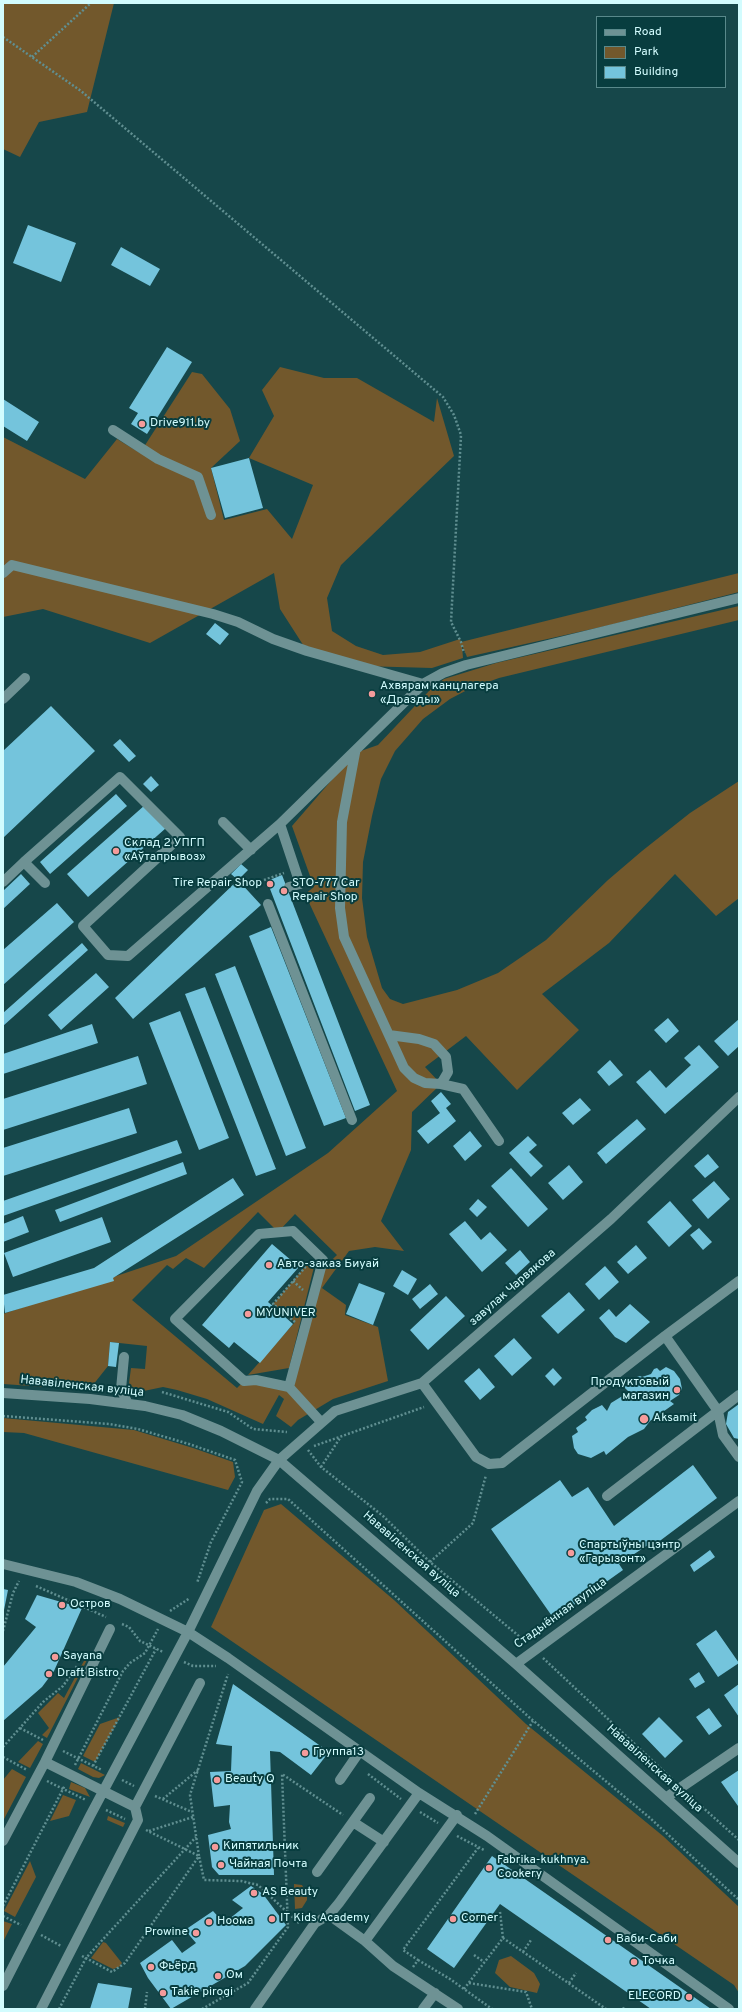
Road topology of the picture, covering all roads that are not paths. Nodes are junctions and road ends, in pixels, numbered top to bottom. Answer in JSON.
{"nodes":[{"id":1,"x":113,"y":430,"type":"dead end"},
{"id":2,"x":210,"y":515,"type":"dead end"},
{"id":3,"x":3,"y":573,"type":"edge"},
{"id":4,"x":739,"y":598,"type":"edge"},
{"id":5,"x":25,"y":678,"type":"dead end"},
{"id":6,"x":423,"y":684,"type":"junction"},
{"id":7,"x":3,"y":699,"type":"edge"},
{"id":8,"x":355,"y":753,"type":"junction"},
{"id":9,"x":223,"y":822,"type":"dead end"},
{"id":10,"x":280,"y":824,"type":"junction"},
{"id":11,"x":250,"y":850,"type":"junction"},
{"id":12,"x":24,"y":862,"type":"junction"},
{"id":13,"x":3,"y":882,"type":"edge"},
{"id":14,"x":45,"y":884,"type":"dead end"},
{"id":15,"x":289,"y":888,"type":"dead end"},
{"id":16,"x":268,"y":904,"type":"dead end"},
{"id":17,"x":389,"y":1034,"type":"junction"},
{"id":18,"x":442,"y":1084,"type":"junction"},
{"id":19,"x":739,"y":1096,"type":"edge"},
{"id":20,"x":352,"y":1120,"type":"dead end"},
{"id":21,"x":499,"y":1141,"type":"dead end"},
{"id":22,"x":739,"y":1281,"type":"edge"},
{"id":23,"x":665,"y":1336,"type":"junction"},
{"id":24,"x":124,"y":1357,"type":"dead end"},
{"id":25,"x":422,"y":1383,"type":"junction"},
{"id":26,"x":289,"y":1387,"type":"junction"},
{"id":27,"x":3,"y":1393,"type":"edge"},
{"id":28,"x":739,"y":1395,"type":"edge"},
{"id":29,"x":128,"y":1404,"type":"junction"},
{"id":30,"x":718,"y":1411,"type":"junction"},
{"id":31,"x":322,"y":1422,"type":"junction"},
{"id":32,"x":739,"y":1457,"type":"edge"},
{"id":33,"x":279,"y":1460,"type":"junction"},
{"id":34,"x":607,"y":1496,"type":"dead end"},
{"id":35,"x":739,"y":1501,"type":"edge"},
{"id":36,"x":3,"y":1564,"type":"edge"},
{"id":37,"x":112,"y":1625,"type":"road end"},
{"id":38,"x":188,"y":1632,"type":"junction"},
{"id":39,"x":516,"y":1664,"type":"junction"},
{"id":40,"x":200,"y":1683,"type":"dead end"},
{"id":41,"x":739,"y":1748,"type":"edge"},
{"id":42,"x":360,"y":1751,"type":"junction"},
{"id":43,"x":45,"y":1762,"type":"junction"},
{"id":44,"x":340,"y":1780,"type":"dead end"},
{"id":45,"x":105,"y":1790,"type":"junction"},
{"id":46,"x":419,"y":1793,"type":"junction"},
{"id":47,"x":667,"y":1797,"type":"junction"},
{"id":48,"x":370,"y":1798,"type":"dead end"},
{"id":49,"x":136,"y":1806,"type":"junction"},
{"id":50,"x":456,"y":1815,"type":"junction"},
{"id":51,"x":353,"y":1822,"type":"junction"},
{"id":52,"x":3,"y":1841,"type":"edge"},
{"id":53,"x":384,"y":1842,"type":"junction"},
{"id":54,"x":739,"y":1863,"type":"edge"},
{"id":55,"x":317,"y":1872,"type":"dead end"},
{"id":56,"x":329,"y":1915,"type":"junction"},
{"id":57,"x":365,"y":1941,"type":"junction"},
{"id":58,"x":3,"y":1986,"type":"edge"},
{"id":59,"x":435,"y":1993,"type":"junction"},
{"id":60,"x":41,"y":2009,"type":"edge"},
{"id":61,"x":255,"y":2009,"type":"edge"},
{"id":62,"x":423,"y":2009,"type":"edge"},
{"id":63,"x":458,"y":2009,"type":"edge"},
{"id":64,"x":728,"y":2009,"type":"edge"}],
"edges":[{"from":1,"to":2,"type":"street"},
{"from":3,"to":6,"type":"street"},
{"from":4,"to":6,"type":"street"},
{"from":5,"to":7,"type":"street"},
{"from":6,"to":8,"type":"street"},
{"from":8,"to":10,"type":"street"},
{"from":8,"to":17,"type":"street"},
{"from":9,"to":11,"type":"street"},
{"from":10,"to":11,"type":"street"},
{"from":10,"to":15,"type":"street"},
{"from":11,"to":12,"type":"street"},
{"from":12,"to":13,"type":"street"},
{"from":12,"to":14,"type":"street"},
{"from":16,"to":20,"type":"street"},
{"from":17,"to":18,"type":"street"},
{"from":17,"to":18,"type":"street"},
{"from":18,"to":21,"type":"street"},
{"from":19,"to":25,"type":"street","name":"завулак Чарвякова"},
{"from":22,"to":23,"type":"street"},
{"from":23,"to":25,"type":"street"},
{"from":23,"to":30,"type":"street"},
{"from":24,"to":29,"type":"street"},
{"from":25,"to":31,"type":"street","name":"завулак Чарвякова"},
{"from":26,"to":26,"type":"street"},
{"from":26,"to":31,"type":"street"},
{"from":27,"to":29,"type":"street","name":"Нававіленская вуліца"},
{"from":28,"to":30,"type":"street"},
{"from":29,"to":33,"type":"street","name":"Нававіленская вуліца"},
{"from":30,"to":32,"type":"street"},
{"from":30,"to":34,"type":"street"},
{"from":31,"to":33,"type":"street","name":"завулак Чарвякова"},
{"from":33,"to":38,"type":"street","name":"завулак Чарвякова"},
{"from":33,"to":39,"type":"street","name":"Нававіленская вуліца"},
{"from":35,"to":39,"type":"street","name":"Стадыённая вуліца"},
{"from":36,"to":38,"type":"street"},
{"from":37,"to":43,"type":"street"},
{"from":38,"to":42,"type":"street"},
{"from":38,"to":45,"type":"street","name":"завулак Чарвякова"},
{"from":39,"to":47,"type":"street","name":"Нававіленская вуліца"},
{"from":40,"to":49,"type":"street"},
{"from":41,"to":47,"type":"street"},
{"from":42,"to":44,"type":"street"},
{"from":42,"to":46,"type":"street"},
{"from":43,"to":45,"type":"street"},
{"from":43,"to":52,"type":"street"},
{"from":45,"to":49,"type":"street"},
{"from":45,"to":58,"type":"street","name":"завулак Чарвякова"},
{"from":46,"to":50,"type":"street"},
{"from":46,"to":53,"type":"street"},
{"from":47,"to":54,"type":"street","name":"Нававіленская вуліца"},
{"from":48,"to":51,"type":"street"},
{"from":49,"to":60,"type":"street"},
{"from":50,"to":57,"type":"street"},
{"from":50,"to":64,"type":"street"},
{"from":51,"to":53,"type":"street"},
{"from":51,"to":55,"type":"street"},
{"from":53,"to":56,"type":"street"},
{"from":56,"to":57,"type":"street"},
{"from":56,"to":61,"type":"street"},
{"from":57,"to":59,"type":"street"},
{"from":59,"to":62,"type":"street"},
{"from":59,"to":63,"type":"street"}]}
